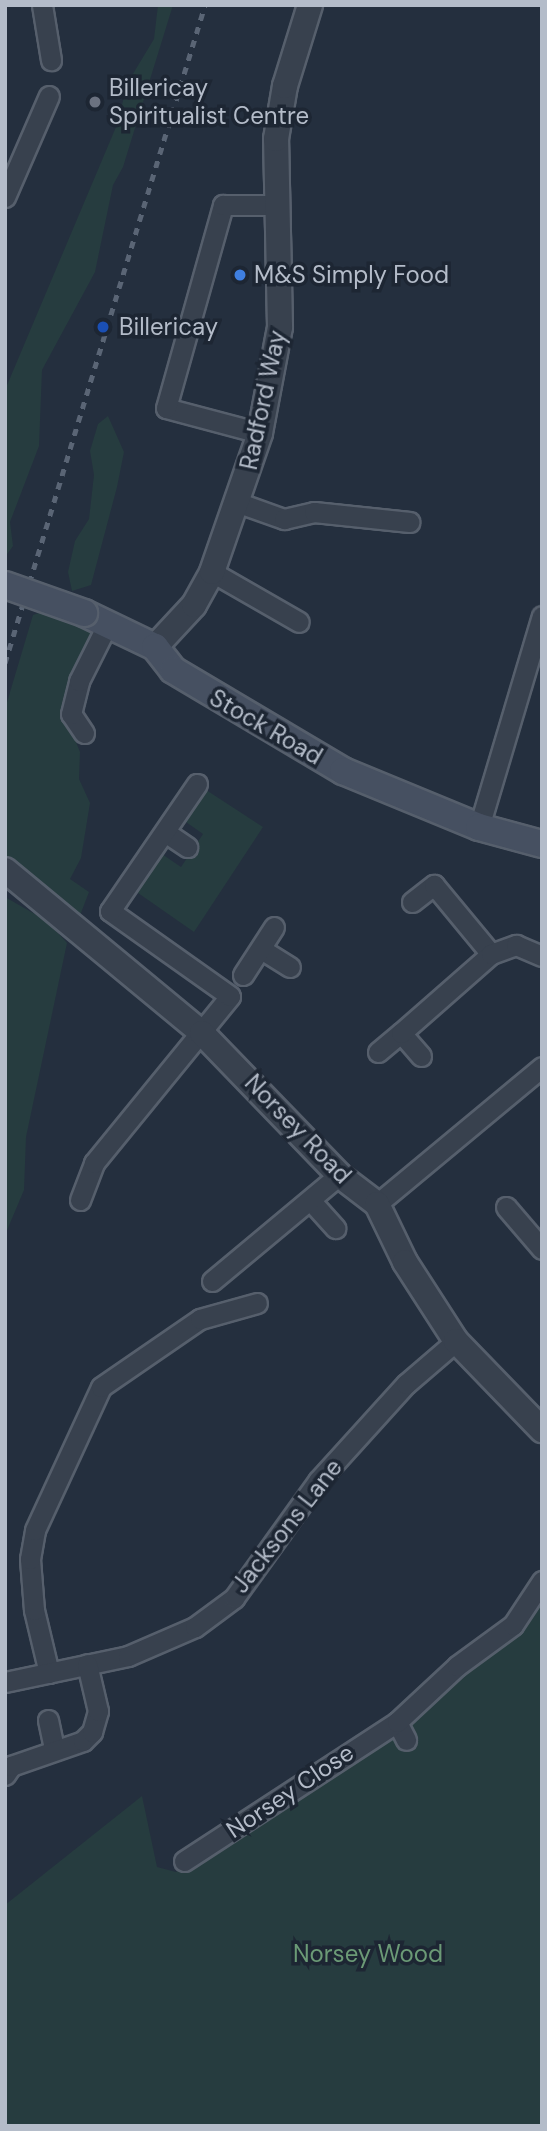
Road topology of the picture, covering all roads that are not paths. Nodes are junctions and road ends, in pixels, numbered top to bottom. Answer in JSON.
{"nodes":[{"id":1,"x":42,"y":5,"type":"edge"},
{"id":2,"x":310,"y":5,"type":"edge"},
{"id":3,"x":51,"y":60,"type":"dead end"},
{"id":4,"x":49,"y":96,"type":"dead end"},
{"id":5,"x":5,"y":197,"type":"edge"},
{"id":6,"x":278,"y":205,"type":"junction"},
{"id":7,"x":260,"y":433,"type":"junction"},
{"id":8,"x":239,"y":503,"type":"junction"},
{"id":9,"x":409,"y":522,"type":"dead end"},
{"id":10,"x":212,"y":572,"type":"junction"},
{"id":11,"x":5,"y":585,"type":"edge"},
{"id":12,"x":542,"y":616,"type":"edge"},
{"id":13,"x":96,"y":619,"type":"junction"},
{"id":14,"x":299,"y":622,"type":"dead end"},
{"id":15,"x":155,"y":647,"type":"junction"},
{"id":16,"x":84,"y":733,"type":"dead end"},
{"id":17,"x":197,"y":784,"type":"dead end"},
{"id":18,"x":479,"y":827,"type":"junction"},
{"id":19,"x":165,"y":832,"type":"junction"},
{"id":20,"x":542,"y":844,"type":"edge"},
{"id":21,"x":187,"y":847,"type":"dead end"},
{"id":22,"x":5,"y":870,"type":"edge"},
{"id":23,"x":412,"y":902,"type":"dead end"},
{"id":24,"x":274,"y":927,"type":"dead end"},
{"id":25,"x":261,"y":949,"type":"junction"},
{"id":26,"x":491,"y":954,"type":"junction"},
{"id":27,"x":542,"y":957,"type":"edge"},
{"id":28,"x":290,"y":967,"type":"dead end"},
{"id":29,"x":236,"y":986,"type":"junction"},
{"id":30,"x":202,"y":1033,"type":"junction"},
{"id":31,"x":401,"y":1033,"type":"junction"},
{"id":32,"x":377,"y":1052,"type":"dead end"},
{"id":33,"x":421,"y":1056,"type":"dead end"},
{"id":34,"x":541,"y":1069,"type":"edge"},
{"id":35,"x":339,"y":1175,"type":"junction"},
{"id":36,"x":80,"y":1200,"type":"dead end"},
{"id":37,"x":310,"y":1200,"type":"junction"},
{"id":38,"x":377,"y":1204,"type":"junction"},
{"id":39,"x":506,"y":1207,"type":"dead end"},
{"id":40,"x":335,"y":1228,"type":"dead end"},
{"id":41,"x":542,"y":1249,"type":"edge"},
{"id":42,"x":212,"y":1281,"type":"dead end"},
{"id":43,"x":257,"y":1303,"type":"dead end"},
{"id":44,"x":456,"y":1341,"type":"junction"},
{"id":45,"x":542,"y":1430,"type":"edge"},
{"id":46,"x":542,"y":1581,"type":"edge"},
{"id":47,"x":88,"y":1664,"type":"junction"},
{"id":48,"x":49,"y":1672,"type":"junction"},
{"id":49,"x":5,"y":1682,"type":"edge"},
{"id":50,"x":48,"y":1720,"type":"dead end"},
{"id":51,"x":397,"y":1722,"type":"junction"},
{"id":52,"x":406,"y":1740,"type":"dead end"},
{"id":53,"x":54,"y":1748,"type":"junction"},
{"id":54,"x":5,"y":1775,"type":"edge"},
{"id":55,"x":184,"y":1861,"type":"dead end"}],
"edges":[{"from":1,"to":3,"type":"street"},
{"from":2,"to":6,"type":"street","name":"Radford Way"},
{"from":4,"to":5,"type":"street"},
{"from":6,"to":7,"type":"street","name":"Radford Way"},
{"from":6,"to":7,"type":"street"},
{"from":7,"to":8,"type":"street","name":"Radford Way"},
{"from":8,"to":9,"type":"street"},
{"from":8,"to":10,"type":"street","name":"Radford Way"},
{"from":10,"to":14,"type":"street"},
{"from":10,"to":15,"type":"street","name":"Radford Way"},
{"from":11,"to":13,"type":"main road","name":"Stock Road","bridge":true},
{"from":12,"to":18,"type":"street"},
{"from":13,"to":15,"type":"main road","name":"Stock Road"},
{"from":13,"to":16,"type":"street"},
{"from":15,"to":18,"type":"main road","name":"Stock Road"},
{"from":17,"to":19,"type":"street"},
{"from":18,"to":20,"type":"main road","name":"Stock Road"},
{"from":19,"to":21,"type":"street"},
{"from":19,"to":29,"type":"street"},
{"from":22,"to":30,"type":"street","name":"Norsey Road"},
{"from":23,"to":26,"type":"street"},
{"from":24,"to":25,"type":"street"},
{"from":25,"to":28,"type":"street"},
{"from":25,"to":29,"type":"street"},
{"from":26,"to":27,"type":"street"},
{"from":26,"to":31,"type":"street"},
{"from":29,"to":30,"type":"street"},
{"from":30,"to":35,"type":"street","name":"Norsey Road"},
{"from":30,"to":36,"type":"street"},
{"from":31,"to":32,"type":"street"},
{"from":31,"to":33,"type":"street"},
{"from":34,"to":38,"type":"street"},
{"from":35,"to":37,"type":"street"},
{"from":35,"to":38,"type":"street","name":"Norsey Road"},
{"from":37,"to":40,"type":"street"},
{"from":37,"to":42,"type":"street"},
{"from":38,"to":44,"type":"street","name":"Norsey Road"},
{"from":39,"to":41,"type":"street"},
{"from":43,"to":48,"type":"street"},
{"from":44,"to":45,"type":"street","name":"Norsey Road"},
{"from":44,"to":47,"type":"street","name":"Jacksons Lane"},
{"from":46,"to":51,"type":"street","name":"Norsey Close"},
{"from":47,"to":48,"type":"street","name":"Jacksons Lane"},
{"from":47,"to":53,"type":"street"},
{"from":48,"to":49,"type":"street","name":"Jacksons Lane"},
{"from":50,"to":53,"type":"street"},
{"from":51,"to":52,"type":"street"},
{"from":51,"to":55,"type":"street","name":"Norsey Close"},
{"from":53,"to":54,"type":"street"}]}
